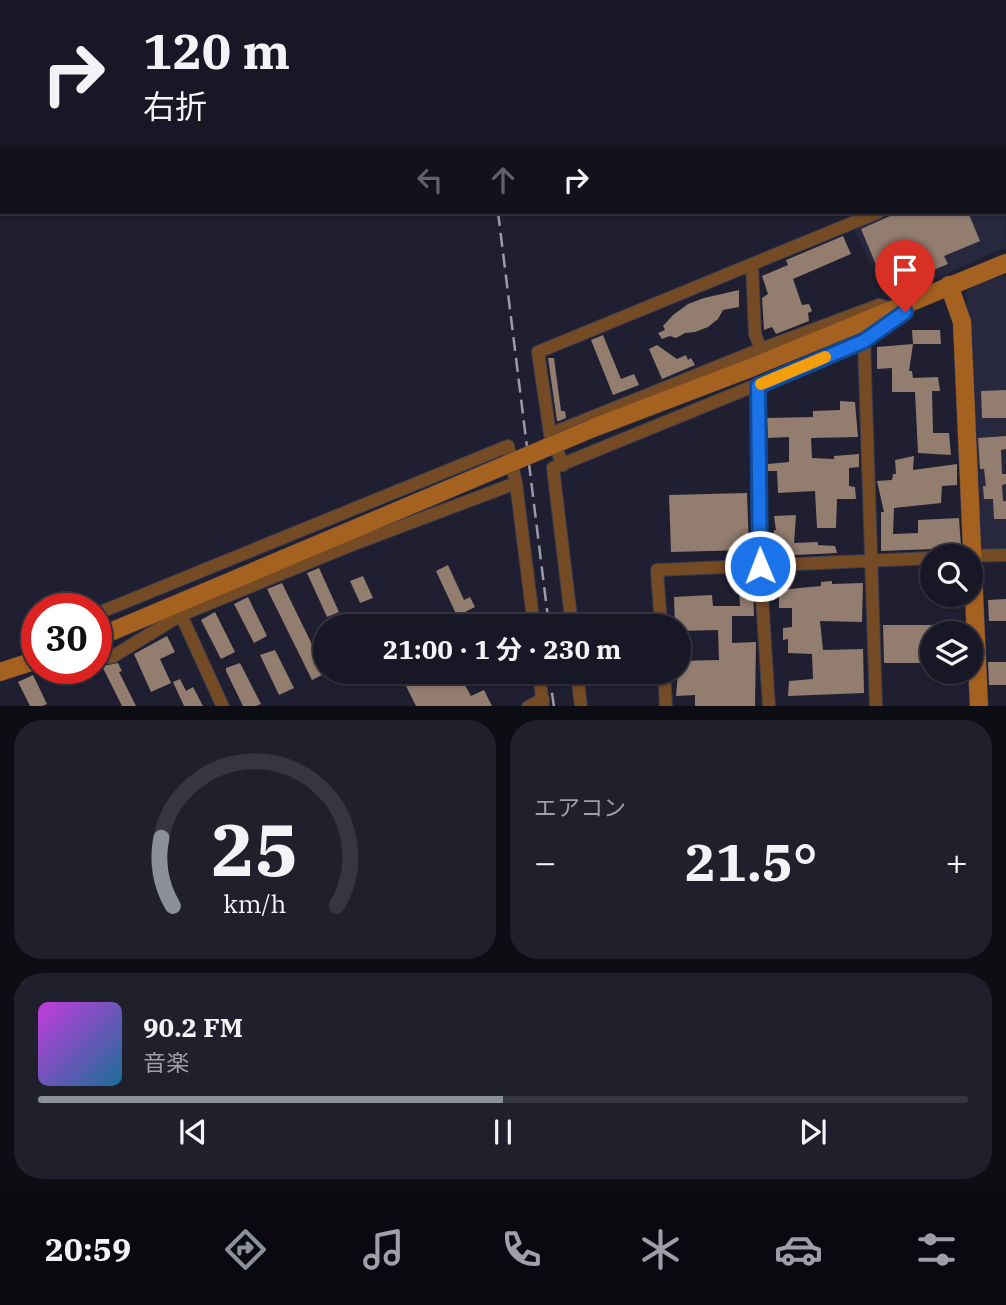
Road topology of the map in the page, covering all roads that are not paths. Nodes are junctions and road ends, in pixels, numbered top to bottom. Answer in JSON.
{"nodes":[{"id":1,"x":874,"y":214,"type":"edge"},
{"id":2,"x":1006,"y":262,"type":"edge"},
{"id":3,"x":752,"y":265,"type":"junction"},
{"id":4,"x":949,"y":285,"type":"junction"},
{"id":5,"x":925,"y":297,"type":"junction"},
{"id":6,"x":894,"y":310,"type":"junction"},
{"id":7,"x":864,"y":341,"type":"junction"},
{"id":8,"x":761,"y":349,"type":"junction"},
{"id":9,"x":758,"y":386,"type":"junction"},
{"id":10,"x":550,"y":434,"type":"junction"},
{"id":11,"x":562,"y":465,"type":"junction"},
{"id":12,"x":516,"y":482,"type":"junction"},
{"id":13,"x":966,"y":544,"type":"edge"},
{"id":14,"x":1006,"y":555,"type":"edge"},
{"id":15,"x":983,"y":556,"type":"edge"},
{"id":16,"x":920,"y":559,"type":"edge"},
{"id":17,"x":871,"y":561,"type":"junction"},
{"id":18,"x":760,"y":566,"type":"junction"},
{"id":19,"x":112,"y":607,"type":"edge"},
{"id":20,"x":970,"y":607,"type":"edge"},
{"id":21,"x":532,"y":614,"type":"edge"},
{"id":22,"x":571,"y":614,"type":"edge"},
{"id":23,"x":660,"y":614,"type":"edge"},
{"id":24,"x":181,"y":615,"type":"junction"},
{"id":25,"x":112,"y":631,"type":"edge"},
{"id":26,"x":112,"y":657,"type":"edge"},
{"id":27,"x":21,"y":665,"type":"edge"},
{"id":28,"x":0,"y":672,"type":"edge"},
{"id":29,"x":541,"y":684,"type":"edge"},
{"id":30,"x":578,"y":684,"type":"edge"},
{"id":31,"x":665,"y":684,"type":"edge"},
{"id":32,"x":543,"y":703,"type":"edge"},
{"id":33,"x":223,"y":706,"type":"edge"},
{"id":34,"x":528,"y":706,"type":"edge"},
{"id":35,"x":581,"y":706,"type":"edge"},
{"id":36,"x":666,"y":706,"type":"edge"},
{"id":37,"x":769,"y":706,"type":"edge"},
{"id":38,"x":876,"y":706,"type":"edge"},
{"id":39,"x":979,"y":706,"type":"edge"}],
"edges":[{"from":1,"to":3,"type":"street"},
{"from":2,"to":4,"type":"street"},
{"from":3,"to":8,"type":"street"},
{"from":3,"to":10,"type":"street"},
{"from":4,"to":5,"type":"street"},
{"from":4,"to":13,"type":"street"},
{"from":5,"to":6,"type":"street"},
{"from":5,"to":7,"type":"street"},
{"from":6,"to":8,"type":"street"},
{"from":6,"to":25,"type":"street","bridge":true},
{"from":7,"to":9,"type":"street"},
{"from":7,"to":17,"type":"street"},
{"from":8,"to":10,"type":"street"},
{"from":9,"to":11,"type":"street"},
{"from":9,"to":18,"type":"street"},
{"from":10,"to":11,"type":"street"},
{"from":11,"to":22,"type":"street"},
{"from":12,"to":19,"type":"street"},
{"from":12,"to":21,"type":"street"},
{"from":12,"to":24,"type":"street"},
{"from":14,"to":15,"type":"street"},
{"from":16,"to":17,"type":"street"},
{"from":17,"to":18,"type":"street"},
{"from":17,"to":38,"type":"street"},
{"from":18,"to":23,"type":"street"},
{"from":18,"to":37,"type":"street"},
{"from":20,"to":39,"type":"street"},
{"from":24,"to":26,"type":"street"},
{"from":24,"to":33,"type":"street"},
{"from":27,"to":28,"type":"street"},
{"from":29,"to":32,"type":"street"},
{"from":30,"to":35,"type":"street"},
{"from":31,"to":36,"type":"street"},
{"from":32,"to":34,"type":"street"}]}
